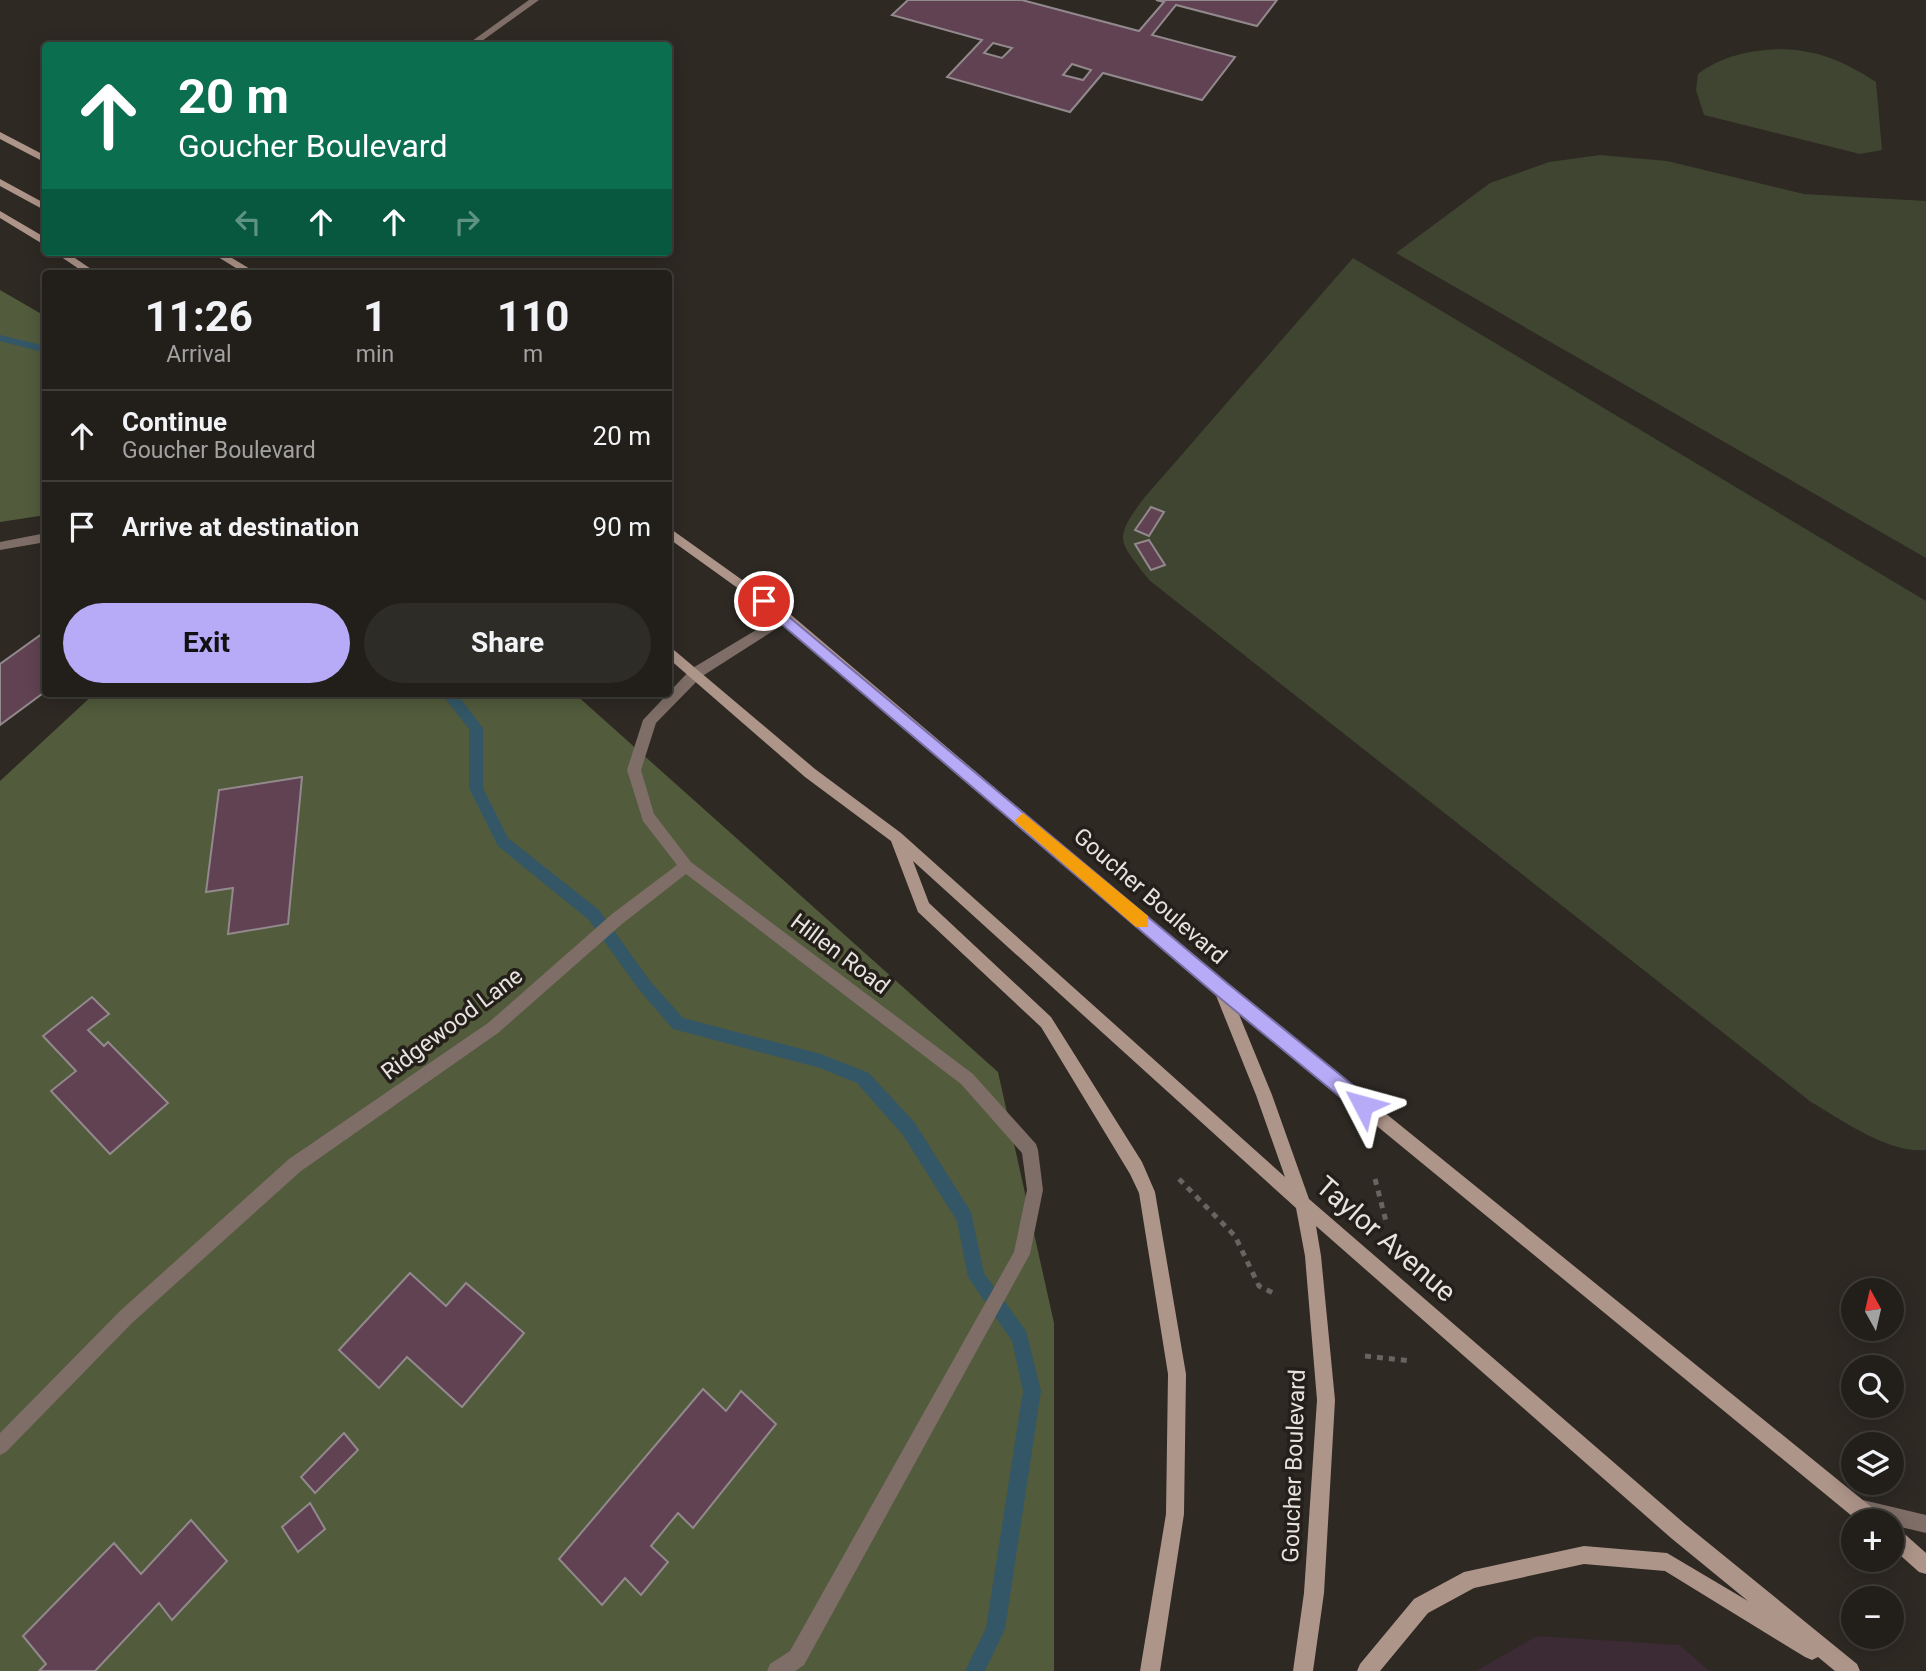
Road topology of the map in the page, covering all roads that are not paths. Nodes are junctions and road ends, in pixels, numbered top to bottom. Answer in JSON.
{"nodes":[{"id":1,"x":535,"y":0,"type":"edge"},
{"id":2,"x":475,"y":42,"type":"edge"},
{"id":3,"x":0,"y":135,"type":"edge"},
{"id":4,"x":42,"y":158,"type":"edge"},
{"id":5,"x":0,"y":182,"type":"edge"},
{"id":6,"x":42,"y":206,"type":"edge"},
{"id":7,"x":0,"y":214,"type":"edge"},
{"id":8,"x":42,"y":240,"type":"edge"},
{"id":9,"x":65,"y":256,"type":"edge"},
{"id":10,"x":222,"y":256,"type":"edge"},
{"id":11,"x":87,"y":270,"type":"edge"},
{"id":12,"x":247,"y":270,"type":"edge"},
{"id":13,"x":672,"y":534,"type":"edge"},
{"id":14,"x":42,"y":538,"type":"edge"},
{"id":15,"x":0,"y":546,"type":"edge"},
{"id":16,"x":786,"y":617,"type":"junction"},
{"id":17,"x":672,"y":653,"type":"edge"},
{"id":18,"x":695,"y":673,"type":"junction"},
{"id":19,"x":896,"y":837,"type":"junction"},
{"id":20,"x":686,"y":866,"type":"junction"},
{"id":21,"x":1221,"y":989,"type":"junction"},
{"id":22,"x":1303,"y":1204,"type":"junction"},
{"id":23,"x":0,"y":1446,"type":"edge"},
{"id":24,"x":1858,"y":1508,"type":"joint"},
{"id":25,"x":1926,"y":1524,"type":"edge"},
{"id":26,"x":1904,"y":1546,"type":"edge"},
{"id":27,"x":1926,"y":1565,"type":"edge"},
{"id":28,"x":777,"y":1671,"type":"edge"},
{"id":29,"x":1150,"y":1671,"type":"edge"},
{"id":30,"x":1303,"y":1671,"type":"edge"},
{"id":31,"x":1367,"y":1671,"type":"edge"},
{"id":32,"x":1849,"y":1671,"type":"edge"}],
"edges":[{"from":1,"to":2,"type":"street"},
{"from":3,"to":4,"type":"main road"},
{"from":5,"to":6,"type":"main road"},
{"from":7,"to":8,"type":"main road"},
{"from":9,"to":11,"type":"main road"},
{"from":10,"to":12,"type":"main road"},
{"from":13,"to":16,"type":"main road","name":"Goucher Boulevard"},
{"from":14,"to":15,"type":"street"},
{"from":16,"to":18,"type":"street"},
{"from":16,"to":21,"type":"main road","name":"Goucher Boulevard"},
{"from":17,"to":18,"type":"main road"},
{"from":18,"to":19,"type":"main road"},
{"from":18,"to":20,"type":"street"},
{"from":19,"to":22,"type":"main road","name":"Taylor Avenue"},
{"from":19,"to":29,"type":"main road"},
{"from":20,"to":23,"type":"street","name":"Ridgewood Lane"},
{"from":20,"to":28,"type":"street","name":"Hillen Road"},
{"from":21,"to":22,"type":"main road","name":"Goucher Boulevard"},
{"from":21,"to":24,"type":"main road"},
{"from":22,"to":30,"type":"main road","name":"Goucher Boulevard"},
{"from":22,"to":32,"type":"main road","name":"Taylor Avenue"},
{"from":24,"to":25,"type":"street"},
{"from":26,"to":27,"type":"main road"},
{"from":31,"to":32,"type":"main road"}]}
